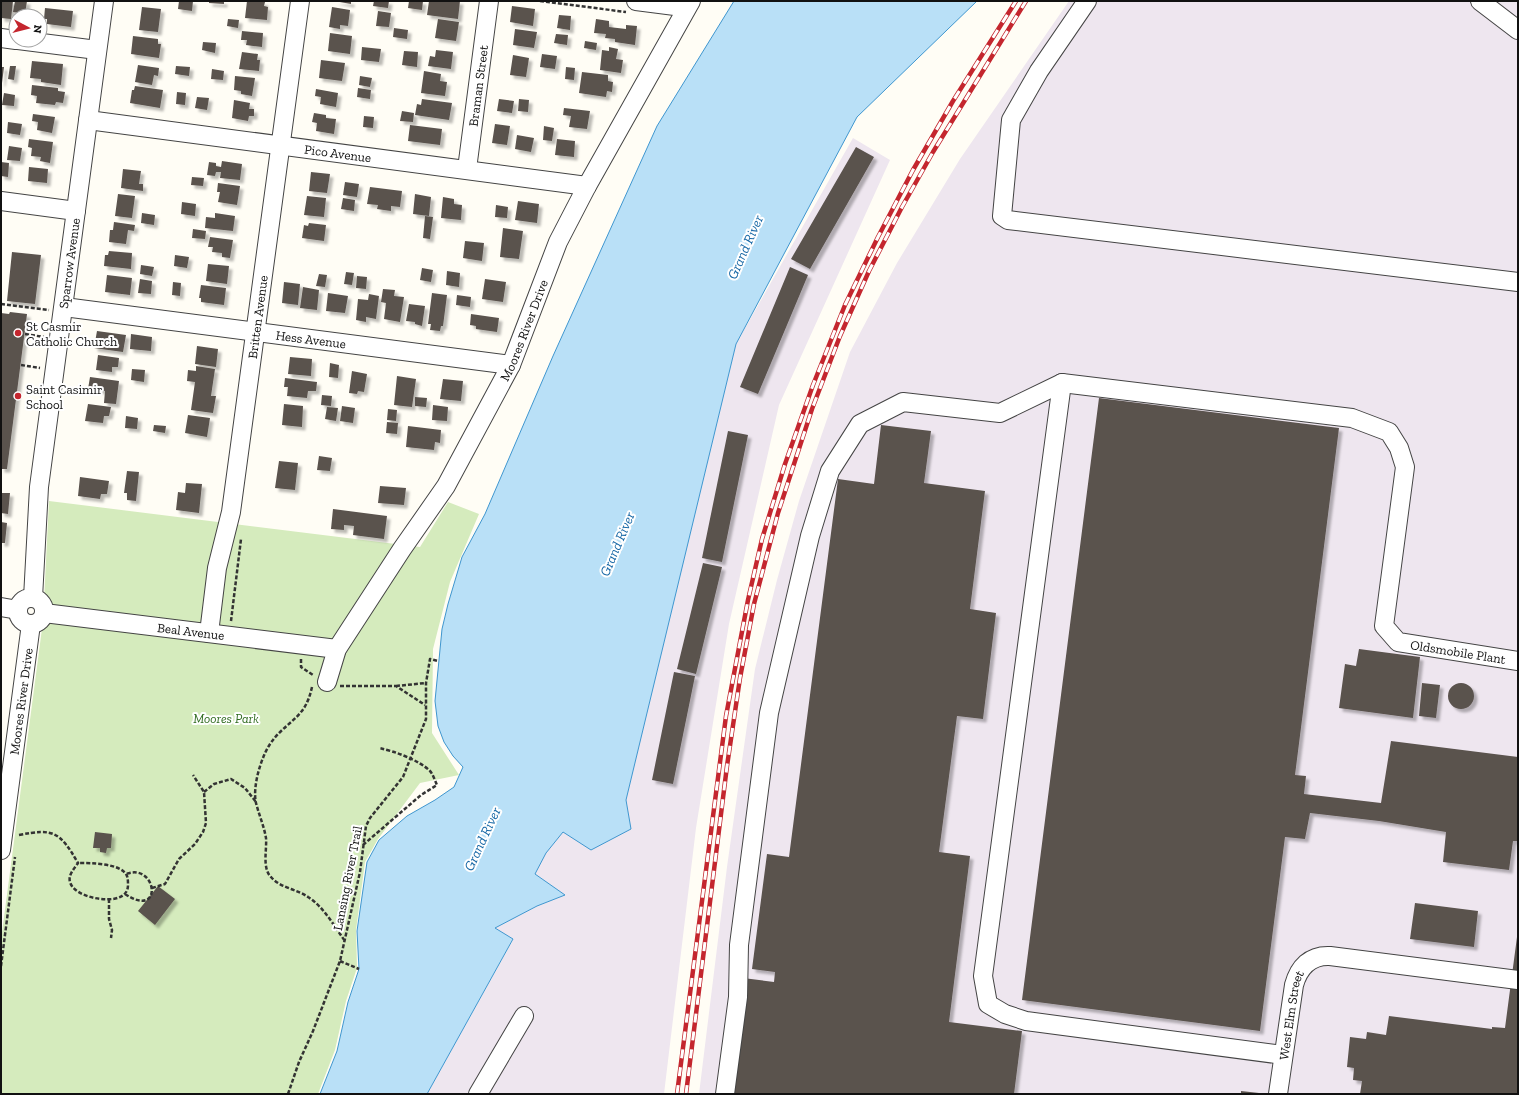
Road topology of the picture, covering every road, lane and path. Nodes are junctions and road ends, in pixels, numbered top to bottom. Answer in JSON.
{"nodes":[{"id":1,"x":104,"y":1,"type":"edge"},
{"id":2,"x":300,"y":1,"type":"edge"},
{"id":3,"x":489,"y":1,"type":"edge"},
{"id":4,"x":540,"y":1,"type":"edge"},
{"id":5,"x":1087,"y":1,"type":"edge"},
{"id":6,"x":1480,"y":1,"type":"edge"},
{"id":7,"x":688,"y":5,"type":"edge"},
{"id":8,"x":633,"y":7,"type":"edge"},
{"id":9,"x":1518,"y":30,"type":"edge"},
{"id":10,"x":48,"y":44,"type":"edge"},
{"id":11,"x":97,"y":50,"type":"junction"},
{"id":12,"x":88,"y":120,"type":"junction"},
{"id":13,"x":280,"y":146,"type":"junction"},
{"id":14,"x":467,"y":170,"type":"junction"},
{"id":15,"x":587,"y":186,"type":"junction"},
{"id":16,"x":1,"y":201,"type":"edge"},
{"id":17,"x":76,"y":211,"type":"junction"},
{"id":18,"x":1518,"y":282,"type":"edge"},
{"id":19,"x":64,"y":307,"type":"junction"},
{"id":20,"x":255,"y":332,"type":"junction"},
{"id":21,"x":25,"y":334,"type":"dead end"},
{"id":22,"x":45,"y":337,"type":"dead end"},
{"id":23,"x":511,"y":365,"type":"junction"},
{"id":24,"x":21,"y":366,"type":"dead end"},
{"id":25,"x":41,"y":368,"type":"dead end"},
{"id":26,"x":1062,"y":383,"type":"junction"},
{"id":27,"x":33,"y":598,"type":"junction"},
{"id":28,"x":10,"y":609,"type":"edge"},
{"id":29,"x":37,"y":619,"type":"junction"},
{"id":30,"x":238,"y":623,"type":"dead end"},
{"id":31,"x":210,"y":626,"type":"junction"},
{"id":32,"x":304,"y":645,"type":"junction"},
{"id":33,"x":337,"y":649,"type":"junction"},
{"id":34,"x":438,"y":661,"type":"dead end"},
{"id":35,"x":1518,"y":661,"type":"edge"},
{"id":36,"x":322,"y":680,"type":"junction"},
{"id":37,"x":426,"y":683,"type":"junction"},
{"id":38,"x":396,"y":686,"type":"junction"},
{"id":39,"x":426,"y":705,"type":"junction"},
{"id":40,"x":379,"y":748,"type":"dead end"},
{"id":41,"x":411,"y":759,"type":"junction"},
{"id":42,"x":193,"y":775,"type":"dead end"},
{"id":43,"x":204,"y":792,"type":"junction"},
{"id":44,"x":256,"y":802,"type":"junction"},
{"id":45,"x":18,"y":835,"type":"dead end"},
{"id":46,"x":363,"y":845,"type":"junction"},
{"id":47,"x":1,"y":850,"type":"edge"},
{"id":48,"x":78,"y":863,"type":"junction"},
{"id":49,"x":126,"y":874,"type":"junction"},
{"id":50,"x":152,"y":888,"type":"junction"},
{"id":51,"x":125,"y":894,"type":"junction"},
{"id":52,"x":109,"y":899,"type":"junction"},
{"id":53,"x":111,"y":938,"type":"dead end"},
{"id":54,"x":345,"y":941,"type":"junction"},
{"id":55,"x":340,"y":961,"type":"junction"},
{"id":56,"x":359,"y":969,"type":"dead end"},
{"id":57,"x":1518,"y":980,"type":"edge"},
{"id":58,"x":524,"y":1016,"type":"dead end"},
{"id":59,"x":1283,"y":1056,"type":"junction"},
{"id":60,"x":288,"y":1094,"type":"edge"},
{"id":61,"x":478,"y":1094,"type":"edge"},
{"id":62,"x":725,"y":1094,"type":"edge"},
{"id":63,"x":1278,"y":1094,"type":"edge"}],
"edges":[{"from":1,"to":11,"type":"street","name":"Sparrow Avenue"},
{"from":2,"to":13,"type":"street","name":"Britten Avenue"},
{"from":3,"to":14,"type":"street","name":"Braman Street"},
{"from":4,"to":8,"type":"path"},
{"from":5,"to":18,"type":"street"},
{"from":6,"to":9,"type":"street"},
{"from":7,"to":8,"type":"street"},
{"from":7,"to":15,"type":"street","name":"Moores River Drive"},
{"from":10,"to":11,"type":"street"},
{"from":11,"to":12,"type":"street","name":"Sparrow Avenue"},
{"from":12,"to":13,"type":"street","name":"Pico Avenue"},
{"from":12,"to":17,"type":"street","name":"Sparrow Avenue"},
{"from":13,"to":14,"type":"street","name":"Pico Avenue"},
{"from":13,"to":20,"type":"street","name":"Britten Avenue"},
{"from":14,"to":15,"type":"street","name":"Pico Avenue"},
{"from":15,"to":23,"type":"street","name":"Moores River Drive"},
{"from":16,"to":17,"type":"street"},
{"from":17,"to":19,"type":"street","name":"Sparrow Avenue"},
{"from":19,"to":20,"type":"street","name":"Hess Avenue"},
{"from":19,"to":27,"type":"street","name":"Sparrow Avenue"},
{"from":20,"to":23,"type":"street","name":"Hess Avenue"},
{"from":20,"to":31,"type":"street","name":"Britten Avenue"},
{"from":21,"to":22,"type":"path"},
{"from":23,"to":33,"type":"street","name":"Moores River Drive"},
{"from":24,"to":25,"type":"path"},
{"from":26,"to":35,"type":"street","name":"Oldsmobile Plant"},
{"from":26,"to":59,"type":"street"},
{"from":26,"to":62,"type":"street"},
{"from":27,"to":28,"type":"street"},
{"from":27,"to":29,"type":"street"},
{"from":28,"to":29,"type":"street"},
{"from":29,"to":31,"type":"street","name":"Beal Avenue"},
{"from":29,"to":47,"type":"street","name":"Moores River Drive"},
{"from":30,"to":31,"type":"path"},
{"from":31,"to":32,"type":"street","name":"Beal Avenue"},
{"from":32,"to":33,"type":"street","name":"Beal Avenue"},
{"from":32,"to":36,"type":"path"},
{"from":33,"to":36,"type":"street","name":"Moores River Drive"},
{"from":34,"to":37,"type":"path","name":"Lansing River Trail"},
{"from":36,"to":38,"type":"path"},
{"from":36,"to":44,"type":"path"},
{"from":37,"to":38,"type":"path"},
{"from":37,"to":39,"type":"path","name":"Lansing River Trail"},
{"from":38,"to":39,"type":"path"},
{"from":39,"to":41,"type":"path","name":"Lansing River Trail"},
{"from":40,"to":41,"type":"path"},
{"from":41,"to":46,"type":"path","name":"Lansing River Trail"},
{"from":41,"to":46,"type":"path"},
{"from":42,"to":43,"type":"path"},
{"from":43,"to":44,"type":"path"},
{"from":43,"to":50,"type":"path"},
{"from":44,"to":54,"type":"path"},
{"from":45,"to":48,"type":"path"},
{"from":46,"to":54,"type":"path","name":"Lansing River Trail"},
{"from":48,"to":49,"type":"path"},
{"from":48,"to":52,"type":"path"},
{"from":49,"to":50,"type":"path"},
{"from":49,"to":51,"type":"path"},
{"from":50,"to":51,"type":"path"},
{"from":51,"to":52,"type":"path"},
{"from":52,"to":53,"type":"path"},
{"from":54,"to":55,"type":"path","name":"Lansing River Trail"},
{"from":55,"to":56,"type":"path"},
{"from":55,"to":60,"type":"path","name":"Lansing River Trail"},
{"from":57,"to":59,"type":"street","name":"West Elm Street"},
{"from":58,"to":61,"type":"street"},
{"from":59,"to":63,"type":"street","name":"West Elm Street"}]}
